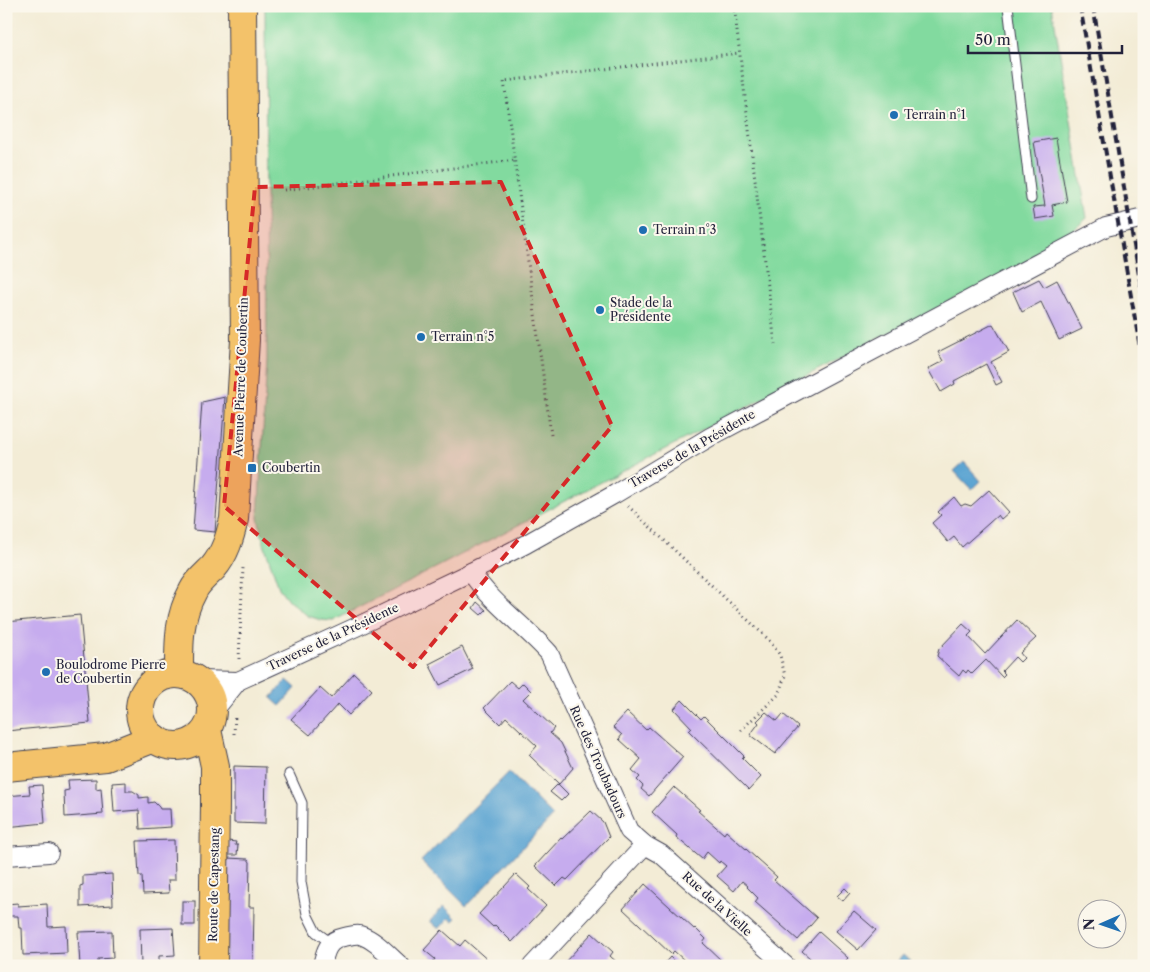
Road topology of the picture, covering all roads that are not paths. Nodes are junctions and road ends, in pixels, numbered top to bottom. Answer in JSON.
{"nodes":[{"id":1,"x":242,"y":6,"type":"edge"},
{"id":2,"x":1008,"y":6,"type":"edge"},
{"id":3,"x":1031,"y":199,"type":"dead end"},
{"id":4,"x":1144,"y":218,"type":"edge"},
{"id":5,"x":471,"y":572,"type":"junction"},
{"id":6,"x":188,"y":677,"type":"junction"},
{"id":7,"x":238,"y":681,"type":"junction"},
{"id":8,"x":210,"y":721,"type":"junction"},
{"id":9,"x":163,"y":742,"type":"junction"},
{"id":10,"x":6,"y":767,"type":"edge"},
{"id":11,"x":289,"y":774,"type":"dead end"},
{"id":12,"x":215,"y":804,"type":"junction"},
{"id":13,"x":645,"y":845,"type":"junction"},
{"id":14,"x":49,"y":853,"type":"dead end"},
{"id":15,"x":6,"y":856,"type":"edge"},
{"id":16,"x":331,"y":943,"type":"junction"},
{"id":17,"x":213,"y":966,"type":"edge"},
{"id":18,"x":322,"y":966,"type":"edge"},
{"id":19,"x":401,"y":966,"type":"edge"},
{"id":20,"x":532,"y":966,"type":"edge"},
{"id":21,"x":786,"y":966,"type":"edge"}],
"edges":[{"from":1,"to":6,"type":"main road","name":"Avenue Pierre de Coubertin"},
{"from":2,"to":3,"type":"lane"},
{"from":4,"to":5,"type":"street","name":"Traverse de la Présidente"},
{"from":5,"to":7,"type":"street","name":"Traverse de la Présidente"},
{"from":5,"to":13,"type":"street","name":"Rue des Troubadours"},
{"from":6,"to":7,"type":"street","name":"Traverse de la Présidente"},
{"from":6,"to":8,"type":"main road"},
{"from":6,"to":9,"type":"main road"},
{"from":7,"to":8,"type":"street","name":"Traverse de la Présidente"},
{"from":8,"to":9,"type":"main road"},
{"from":8,"to":12,"type":"main road","name":"Route de Capestang"},
{"from":9,"to":10,"type":"main road"},
{"from":9,"to":12,"type":"main road","name":"Route de Capestang"},
{"from":11,"to":16,"type":"lane"},
{"from":12,"to":17,"type":"main road","name":"Route de Capestang"},
{"from":13,"to":20,"type":"street"},
{"from":13,"to":21,"type":"street","name":"Rue de la Vielle"},
{"from":14,"to":15,"type":"street"},
{"from":16,"to":18,"type":"street"},
{"from":16,"to":19,"type":"street"}]}
